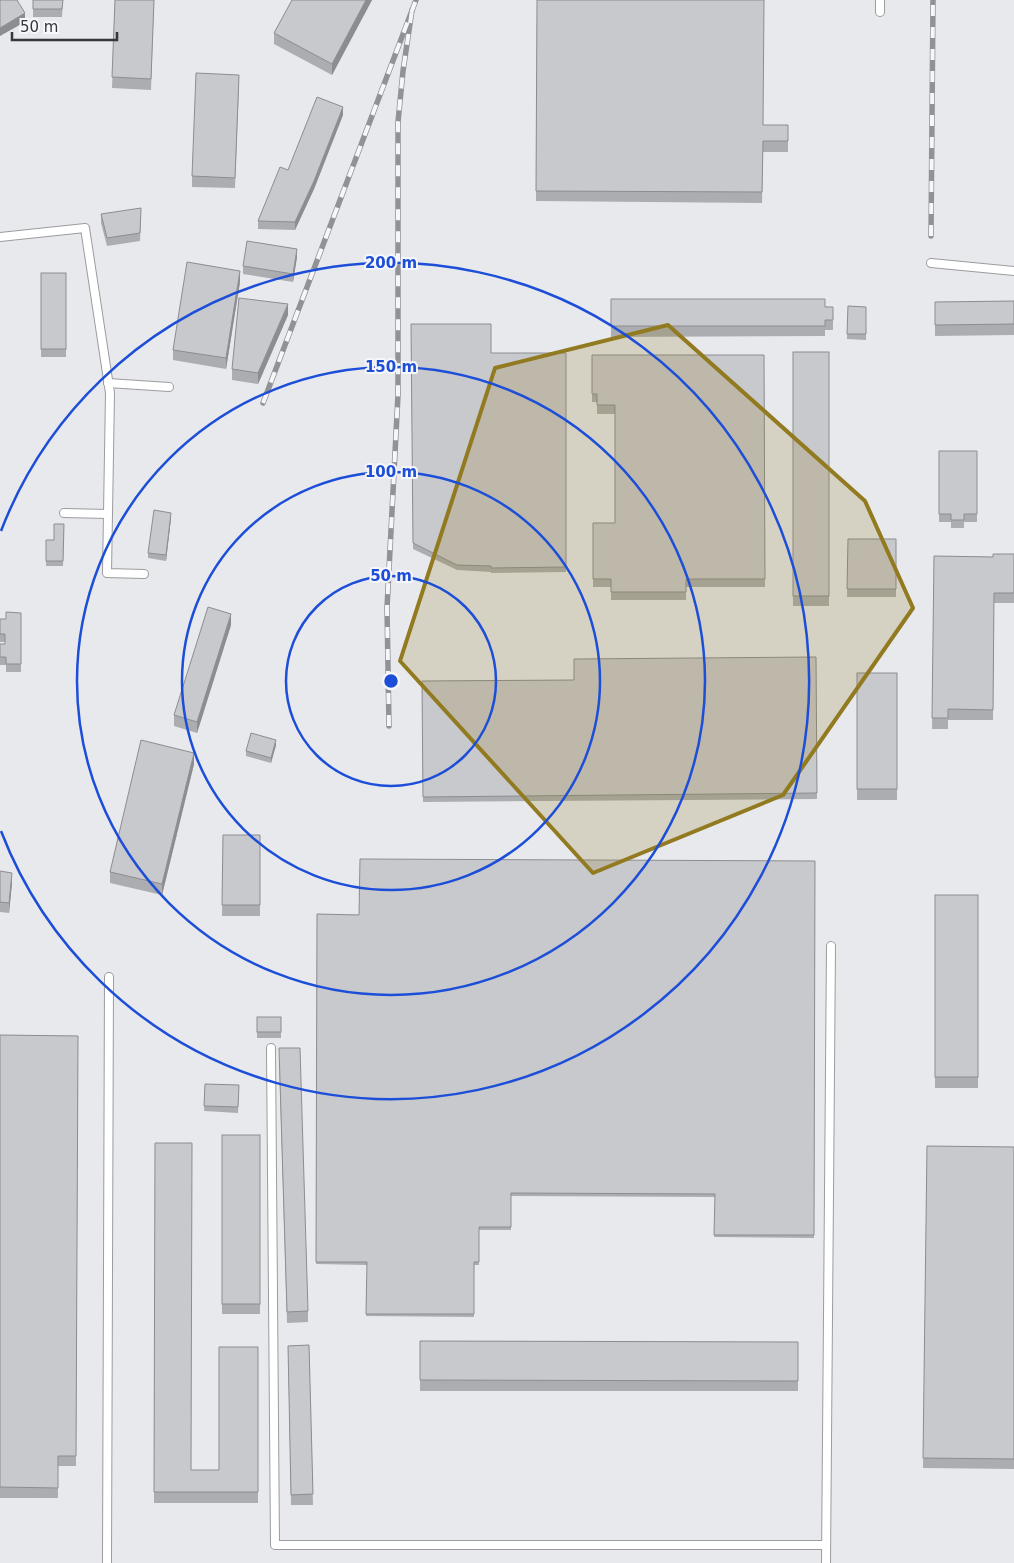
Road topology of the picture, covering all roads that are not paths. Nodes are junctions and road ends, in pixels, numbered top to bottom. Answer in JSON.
{"nodes":[{"id":1,"x":880,"y":0,"type":"edge"},
{"id":2,"x":880,"y":12,"type":"dead end"},
{"id":3,"x":0,"y":237,"type":"edge"},
{"id":4,"x":931,"y":263,"type":"dead end"},
{"id":5,"x":1014,"y":271,"type":"edge"},
{"id":6,"x":108,"y":383,"type":"junction"},
{"id":7,"x":169,"y":387,"type":"dead end"},
{"id":8,"x":64,"y":513,"type":"dead end"},
{"id":9,"x":108,"y":514,"type":"junction"},
{"id":10,"x":144,"y":574,"type":"dead end"},
{"id":11,"x":831,"y":946,"type":"dead end"},
{"id":12,"x":109,"y":977,"type":"dead end"},
{"id":13,"x":271,"y":1048,"type":"dead end"},
{"id":14,"x":826,"y":1545,"type":"junction"},
{"id":15,"x":107,"y":1563,"type":"edge"},
{"id":16,"x":826,"y":1563,"type":"edge"}],
"edges":[{"from":1,"to":2,"type":"lane"},
{"from":3,"to":6,"type":"lane"},
{"from":4,"to":5,"type":"lane"},
{"from":6,"to":7,"type":"lane"},
{"from":6,"to":9,"type":"lane"},
{"from":8,"to":9,"type":"lane"},
{"from":9,"to":10,"type":"lane"},
{"from":11,"to":14,"type":"lane"},
{"from":12,"to":15,"type":"lane"},
{"from":13,"to":14,"type":"lane"},
{"from":14,"to":16,"type":"lane"}]}
